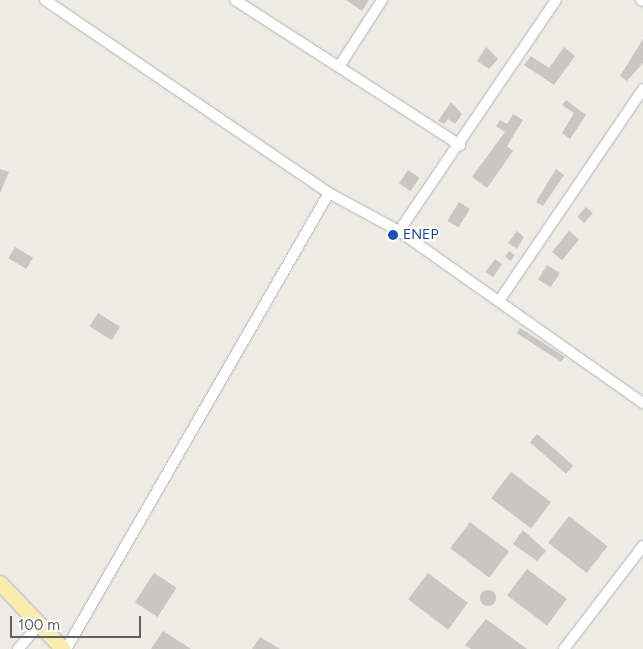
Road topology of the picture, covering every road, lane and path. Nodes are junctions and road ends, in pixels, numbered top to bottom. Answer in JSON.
{"nodes":[{"id":1,"x":45,"y":0,"type":"edge"},
{"id":2,"x":235,"y":0,"type":"edge"},
{"id":3,"x":382,"y":0,"type":"edge"},
{"id":4,"x":556,"y":0,"type":"edge"},
{"id":5,"x":340,"y":65,"type":"junction"},
{"id":6,"x":643,"y":89,"type":"edge"},
{"id":7,"x":460,"y":145,"type":"junction"},
{"id":8,"x":329,"y":193,"type":"junction"},
{"id":9,"x":399,"y":231,"type":"junction"},
{"id":10,"x":499,"y":301,"type":"junction"},
{"id":11,"x":643,"y":402,"type":"edge"},
{"id":12,"x":643,"y":546,"type":"edge"},
{"id":13,"x":0,"y":584,"type":"edge"},
{"id":14,"x":39,"y":625,"type":"junction"},
{"id":15,"x":18,"y":649,"type":"edge"},
{"id":16,"x":65,"y":649,"type":"edge"},
{"id":17,"x":564,"y":649,"type":"edge"}],
"edges":[{"from":1,"to":8,"type":"street"},
{"from":2,"to":5,"type":"street"},
{"from":3,"to":5,"type":"street"},
{"from":4,"to":7,"type":"street"},
{"from":5,"to":7,"type":"street"},
{"from":6,"to":10,"type":"street"},
{"from":7,"to":9,"type":"street"},
{"from":8,"to":9,"type":"street"},
{"from":8,"to":16,"type":"street"},
{"from":9,"to":10,"type":"street"},
{"from":10,"to":11,"type":"street"},
{"from":12,"to":17,"type":"street"},
{"from":13,"to":14,"type":"main road"},
{"from":14,"to":15,"type":"street"},
{"from":14,"to":16,"type":"main road"}]}
